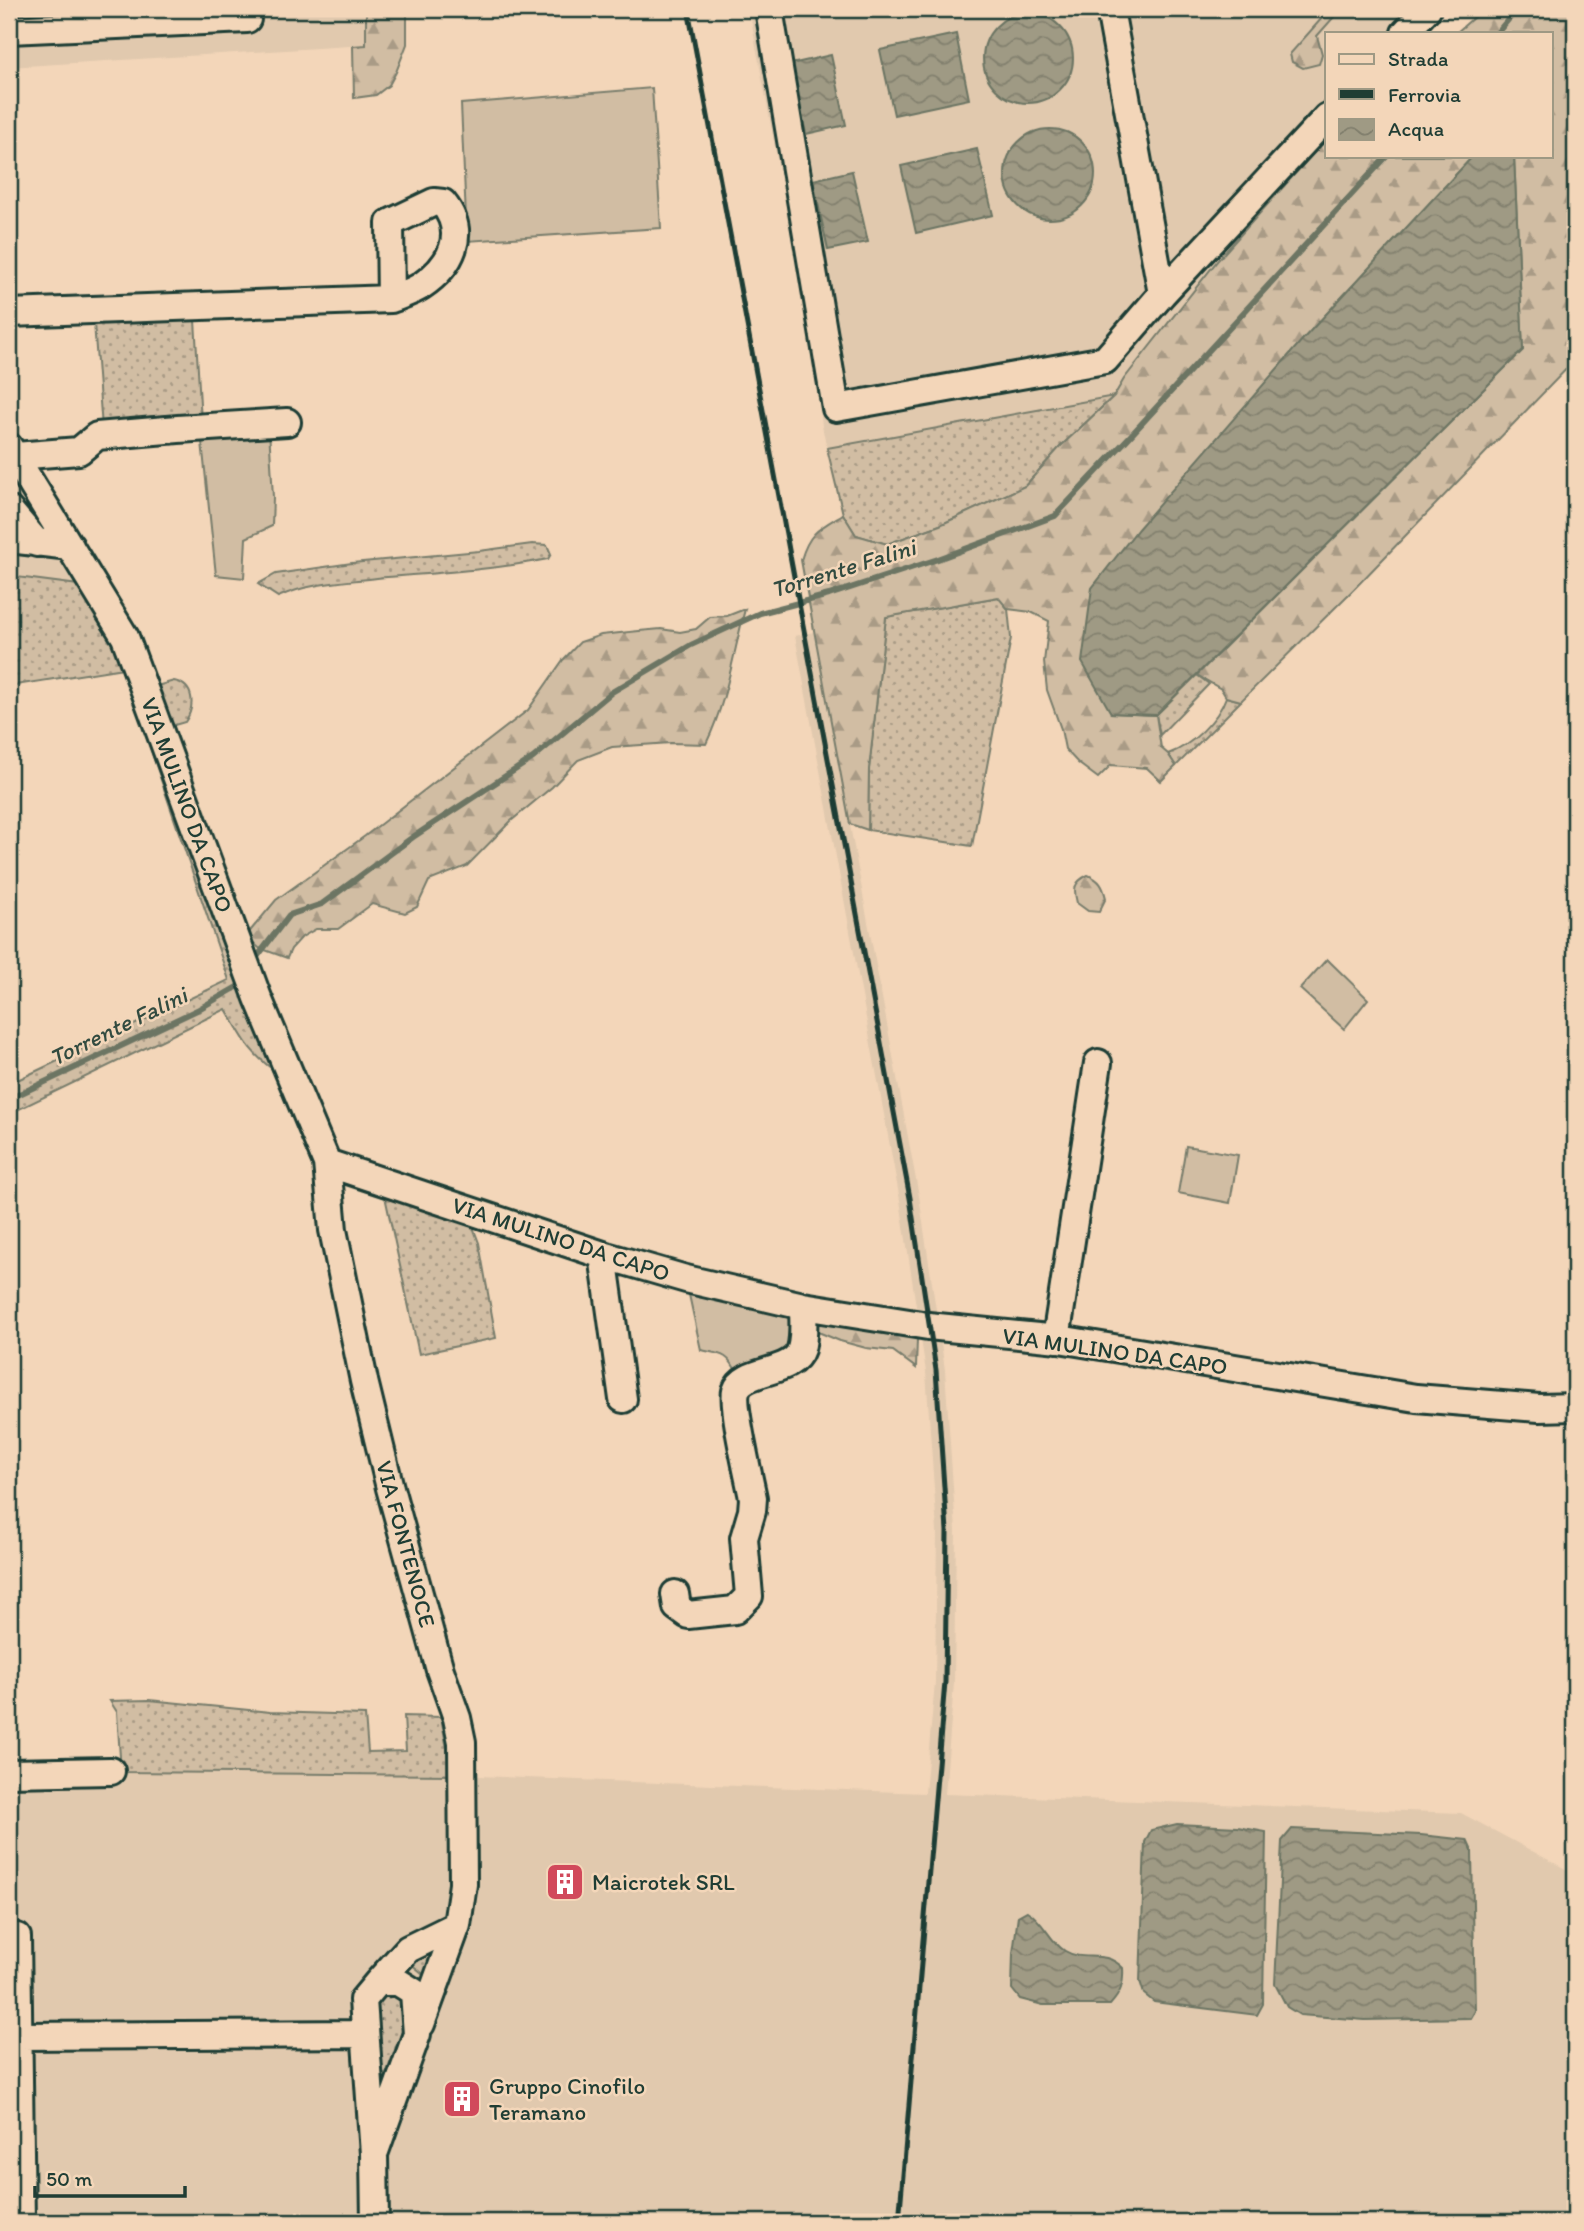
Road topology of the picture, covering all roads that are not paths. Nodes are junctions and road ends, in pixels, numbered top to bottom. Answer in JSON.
{"nodes":[{"id":1,"x":247,"y":9,"type":"edge"},
{"id":2,"x":769,"y":9,"type":"edge"},
{"id":3,"x":1110,"y":9,"type":"edge"},
{"id":4,"x":1427,"y":9,"type":"edge"},
{"id":5,"x":9,"y":30,"type":"edge"},
{"id":6,"x":1406,"y":32,"type":"edge"},
{"id":7,"x":1325,"y":119,"type":"edge"},
{"id":8,"x":1162,"y":294,"type":"junction"},
{"id":9,"x":391,"y":299,"type":"dead end"},
{"id":10,"x":9,"y":313,"type":"edge"},
{"id":11,"x":286,"y":422,"type":"dead end"},
{"id":12,"x":12,"y":452,"type":"edge"},
{"id":13,"x":9,"y":510,"type":"edge"},
{"id":14,"x":9,"y":539,"type":"edge"},
{"id":15,"x":37,"y":542,"type":"junction"},
{"id":16,"x":70,"y":547,"type":"junction"},
{"id":17,"x":1098,"y":1063,"type":"dead end"},
{"id":18,"x":327,"y":1163,"type":"junction"},
{"id":19,"x":603,"y":1255,"type":"junction"},
{"id":20,"x":803,"y":1306,"type":"junction"},
{"id":21,"x":1056,"y":1339,"type":"junction"},
{"id":22,"x":623,"y":1399,"type":"dead end"},
{"id":23,"x":1575,"y":1407,"type":"edge"},
{"id":24,"x":675,"y":1594,"type":"dead end"},
{"id":25,"x":111,"y":1771,"type":"dead end"},
{"id":26,"x":9,"y":1773,"type":"edge"},
{"id":27,"x":457,"y":1925,"type":"junction"},
{"id":28,"x":17,"y":1937,"type":"dead end"},
{"id":29,"x":378,"y":1982,"type":"junction"},
{"id":30,"x":365,"y":2034,"type":"junction"},
{"id":31,"x":417,"y":2034,"type":"junction"},
{"id":32,"x":18,"y":2036,"type":"junction"},
{"id":33,"x":374,"y":2154,"type":"junction"},
{"id":34,"x":21,"y":2222,"type":"edge"},
{"id":35,"x":375,"y":2222,"type":"edge"}],
"edges":[{"from":1,"to":5,"type":"street"},
{"from":2,"to":8,"type":"street"},
{"from":3,"to":8,"type":"street"},
{"from":4,"to":6,"type":"street"},
{"from":7,"to":8,"type":"street"},
{"from":9,"to":10,"type":"street"},
{"from":11,"to":12,"type":"street"},
{"from":12,"to":16,"type":"street","name":"VIA MULINO DA CAPO"},
{"from":13,"to":15,"type":"street"},
{"from":14,"to":15,"type":"street"},
{"from":15,"to":16,"type":"street"},
{"from":16,"to":18,"type":"street","name":"VIA MULINO DA CAPO"},
{"from":17,"to":21,"type":"street"},
{"from":18,"to":19,"type":"street","name":"VIA MULINO DA CAPO"},
{"from":18,"to":27,"type":"street","name":"VIA FONTENOCE"},
{"from":19,"to":20,"type":"street","name":"VIA MULINO DA CAPO"},
{"from":19,"to":22,"type":"street"},
{"from":20,"to":21,"type":"street","name":"VIA MULINO DA CAPO"},
{"from":20,"to":24,"type":"street"},
{"from":21,"to":23,"type":"street","name":"VIA MULINO DA CAPO"},
{"from":25,"to":26,"type":"street"},
{"from":27,"to":29,"type":"street","name":"VIA FONTENOCE"},
{"from":27,"to":31,"type":"street","name":"VIA FONTENOCE"},
{"from":28,"to":32,"type":"street"},
{"from":29,"to":30,"type":"street","name":"VIA FONTENOCE"},
{"from":29,"to":31,"type":"street","name":"VIA FONTENOCE"},
{"from":30,"to":32,"type":"street"},
{"from":30,"to":33,"type":"street","name":"VIA FONTENOCE"},
{"from":31,"to":33,"type":"street","name":"VIA FONTENOCE"},
{"from":32,"to":34,"type":"street"},
{"from":33,"to":35,"type":"street","name":"VIA FONTENOCE"}]}
